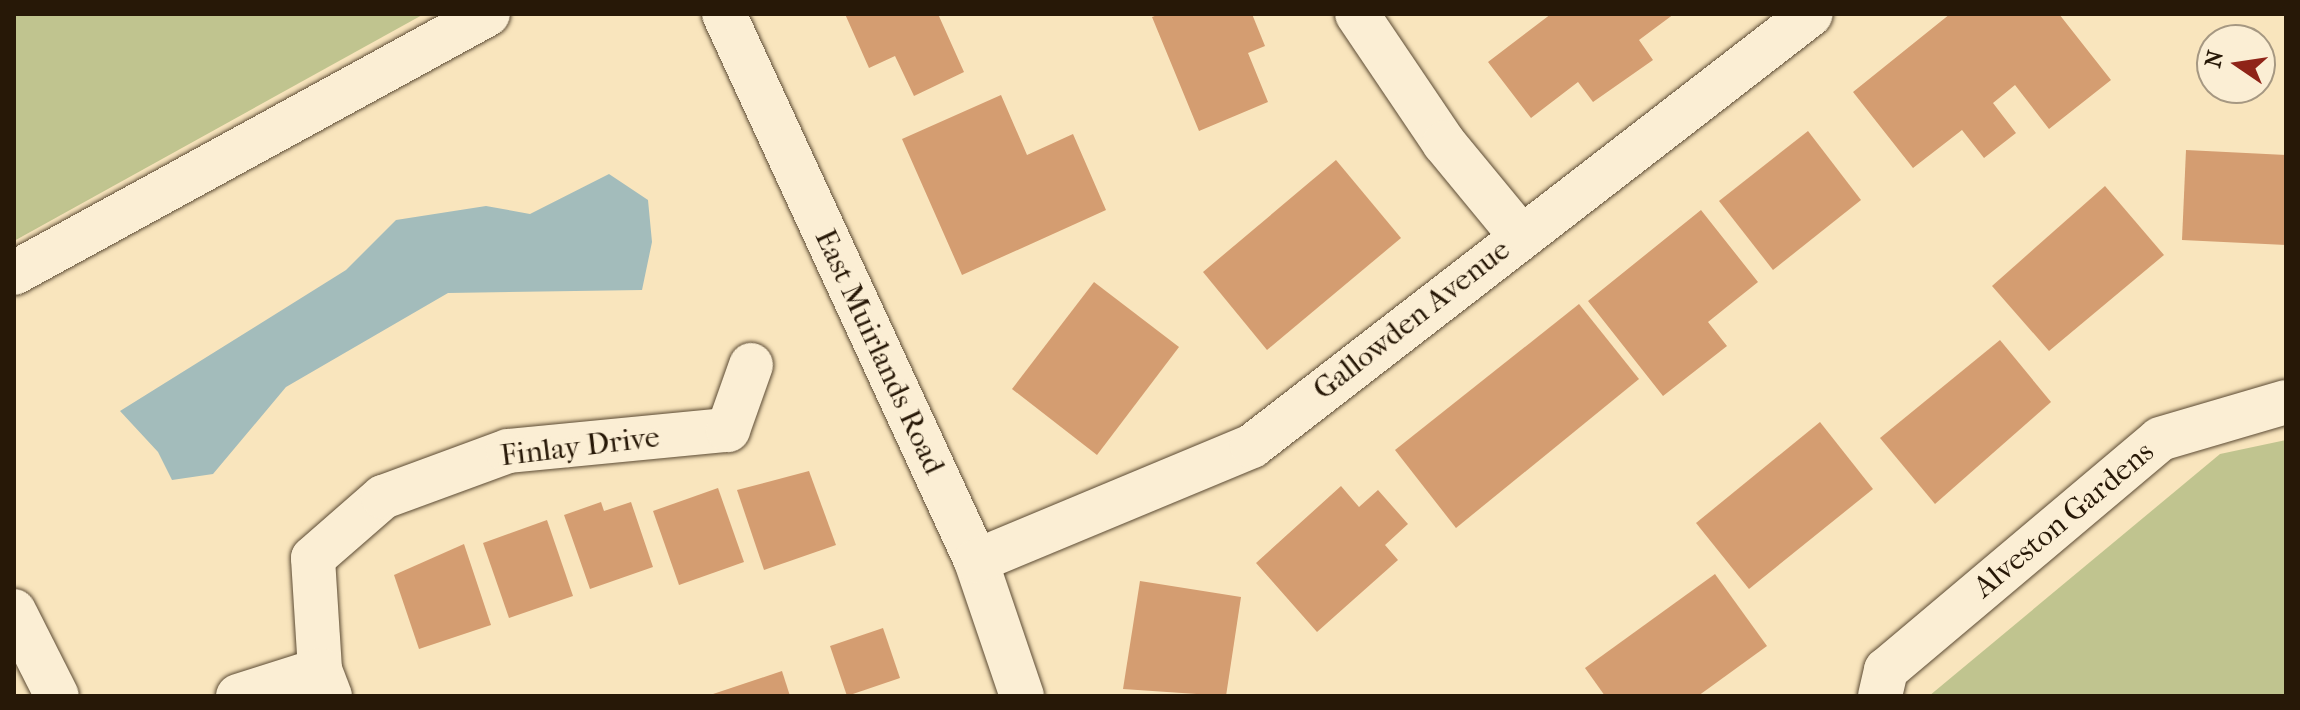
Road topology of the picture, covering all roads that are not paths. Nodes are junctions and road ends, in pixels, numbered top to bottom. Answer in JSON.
{"nodes":[{"id":1,"x":488,"y":14,"type":"edge"},
{"id":2,"x":724,"y":14,"type":"edge"},
{"id":3,"x":1357,"y":14,"type":"edge"},
{"id":4,"x":1811,"y":14,"type":"edge"},
{"id":5,"x":1519,"y":234,"type":"junction"},
{"id":6,"x":14,"y":273,"type":"edge"},
{"id":7,"x":751,"y":365,"type":"dead end"},
{"id":8,"x":2286,"y":402,"type":"edge"},
{"id":9,"x":976,"y":561,"type":"junction"},
{"id":10,"x":14,"y":611,"type":"edge"},
{"id":11,"x":325,"y":683,"type":"edge"},
{"id":12,"x":57,"y":696,"type":"edge"},
{"id":13,"x":238,"y":696,"type":"edge"},
{"id":14,"x":1022,"y":696,"type":"edge"},
{"id":15,"x":1880,"y":696,"type":"edge"}],
"edges":[{"from":1,"to":6,"type":"street"},
{"from":2,"to":9,"type":"street","name":"East Muirlands Road"},
{"from":3,"to":5,"type":"street"},
{"from":4,"to":5,"type":"street","name":"Gallowden Avenue"},
{"from":5,"to":9,"type":"street","name":"Gallowden Avenue"},
{"from":7,"to":11,"type":"street","name":"Finlay Drive"},
{"from":8,"to":15,"type":"street","name":"Alveston Gardens"},
{"from":9,"to":14,"type":"street","name":"East Muirlands Road"},
{"from":10,"to":12,"type":"street"},
{"from":11,"to":13,"type":"street","name":"Finlay Drive"}]}
